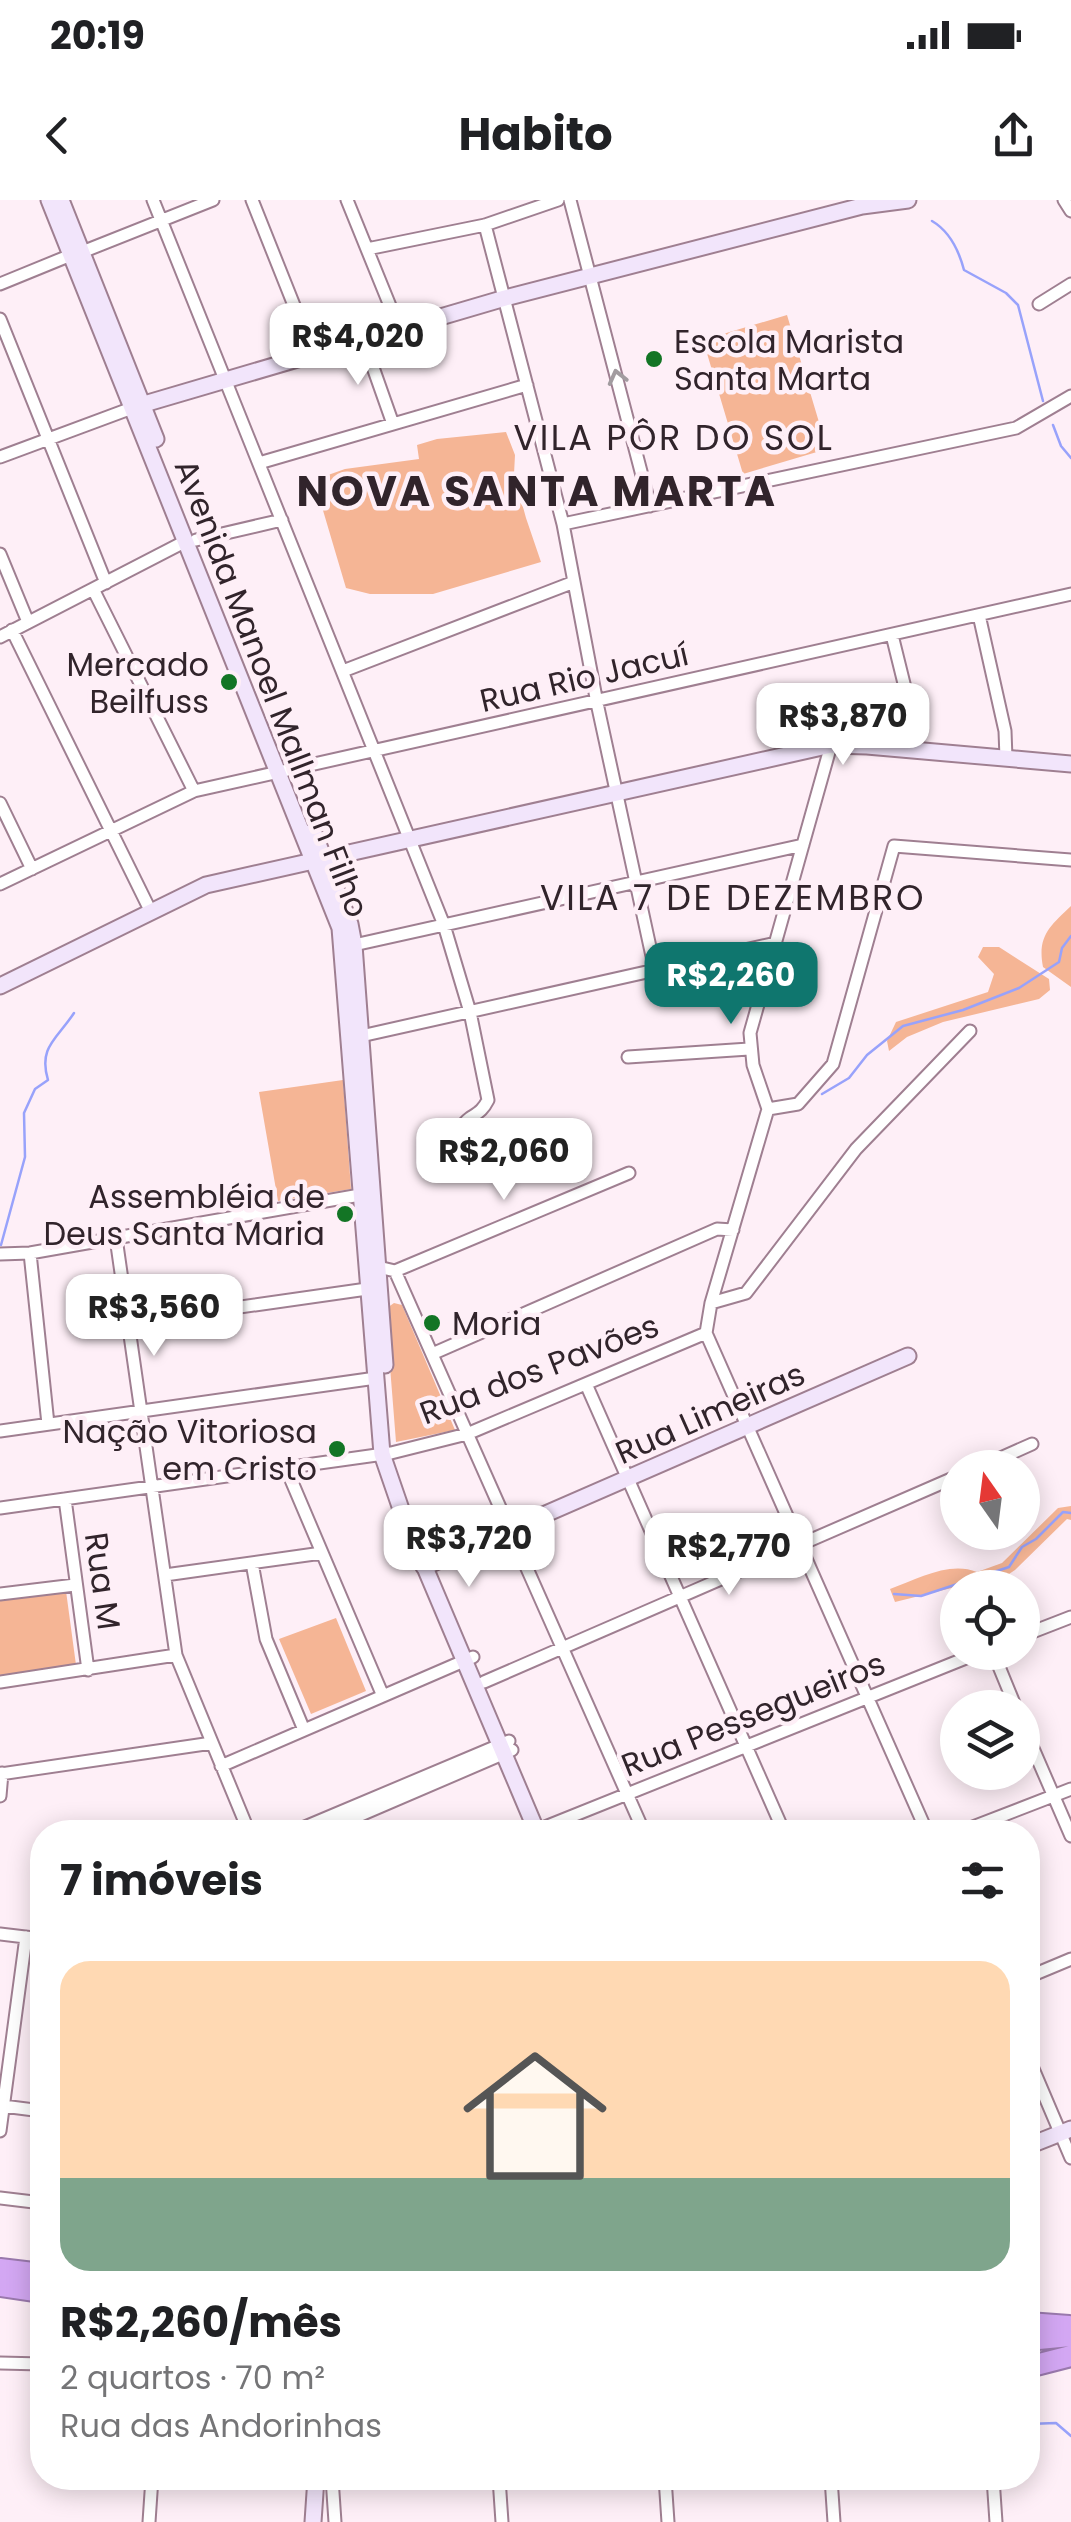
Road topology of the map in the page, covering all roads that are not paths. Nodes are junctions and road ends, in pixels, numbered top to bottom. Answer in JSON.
{"nodes":[{"id":1,"x":49,"y":200,"type":"edge"},
{"id":2,"x":61,"y":200,"type":"edge"},
{"id":3,"x":153,"y":200,"type":"edge"},
{"id":4,"x":213,"y":200,"type":"edge"},
{"id":5,"x":252,"y":200,"type":"edge"},
{"id":6,"x":347,"y":200,"type":"edge"},
{"id":7,"x":558,"y":200,"type":"edge"},
{"id":8,"x":570,"y":200,"type":"edge"},
{"id":9,"x":908,"y":200,"type":"edge"},
{"id":10,"x":1064,"y":200,"type":"edge"},
{"id":11,"x":861,"y":203,"type":"edge"},
{"id":12,"x":1071,"y":211,"type":"edge"},
{"id":13,"x":162,"y":220,"type":"junction"},
{"id":14,"x":486,"y":224,"type":"junction"},
{"id":15,"x":367,"y":249,"type":"junction"},
{"id":16,"x":76,"y":254,"type":"junction"},
{"id":17,"x":591,"y":276,"type":"junction"},
{"id":18,"x":0,"y":284,"type":"edge"},
{"id":19,"x":1071,"y":284,"type":"edge"},
{"id":20,"x":505,"y":298,"type":"junction"},
{"id":21,"x":1039,"y":304,"type":"dead end"},
{"id":22,"x":0,"y":318,"type":"edge"},
{"id":23,"x":399,"y":328,"type":"junction"},
{"id":24,"x":363,"y":338,"type":"junction"},
{"id":25,"x":313,"y":354,"type":"junction"},
{"id":26,"x":226,"y":379,"type":"junction"},
{"id":27,"x":527,"y":385,"type":"junction"},
{"id":28,"x":1071,"y":396,"type":"edge"},
{"id":29,"x":138,"y":406,"type":"junction"},
{"id":30,"x":393,"y":424,"type":"junction"},
{"id":31,"x":48,"y":439,"type":"junction"},
{"id":32,"x":0,"y":457,"type":"edge"},
{"id":33,"x":259,"y":463,"type":"junction"},
{"id":34,"x":650,"y":506,"type":"junction"},
{"id":35,"x":282,"y":520,"type":"junction"},
{"id":36,"x":563,"y":524,"type":"junction"},
{"id":37,"x":191,"y":541,"type":"junction"},
{"id":38,"x":0,"y":554,"type":"edge"},
{"id":39,"x":574,"y":582,"type":"junction"},
{"id":40,"x":100,"y":586,"type":"junction"},
{"id":41,"x":1071,"y":594,"type":"edge"},
{"id":42,"x":979,"y":615,"type":"junction"},
{"id":43,"x":28,"y":622,"type":"junction"},
{"id":44,"x":6,"y":633,"type":"edge"},
{"id":45,"x":892,"y":636,"type":"junction"},
{"id":46,"x":342,"y":671,"type":"junction"},
{"id":47,"x":596,"y":703,"type":"junction"},
{"id":48,"x":831,"y":745,"type":"junction"},
{"id":49,"x":916,"y":750,"type":"junction"},
{"id":50,"x":375,"y":752,"type":"junction"},
{"id":51,"x":1006,"y":758,"type":"junction"},
{"id":52,"x":1071,"y":764,"type":"edge"},
{"id":53,"x":284,"y":772,"type":"junction"},
{"id":54,"x":194,"y":791,"type":"junction"},
{"id":55,"x":616,"y":793,"type":"junction"},
{"id":56,"x":0,"y":804,"type":"edge"},
{"id":57,"x":111,"y":831,"type":"junction"},
{"id":58,"x":410,"y":840,"type":"junction"},
{"id":59,"x":803,"y":845,"type":"junction"},
{"id":60,"x":319,"y":860,"type":"junction"},
{"id":61,"x":1071,"y":860,"type":"edge"},
{"id":62,"x":32,"y":869,"type":"junction"},
{"id":63,"x":636,"y":882,"type":"junction"},
{"id":64,"x":0,"y":884,"type":"edge"},
{"id":65,"x":151,"y":912,"type":"junction"},
{"id":66,"x":444,"y":924,"type":"junction"},
{"id":67,"x":776,"y":943,"type":"junction"},
{"id":68,"x":354,"y":944,"type":"junction"},
{"id":69,"x":655,"y":970,"type":"junction"},
{"id":70,"x":0,"y":986,"type":"edge"},
{"id":71,"x":470,"y":1012,"type":"junction"},
{"id":72,"x":970,"y":1031,"type":"dead end"},
{"id":73,"x":361,"y":1036,"type":"junction"},
{"id":74,"x":750,"y":1049,"type":"junction"},
{"id":75,"x":628,"y":1056,"type":"dead end"},
{"id":76,"x":768,"y":1109,"type":"junction"},
{"id":77,"x":468,"y":1172,"type":"dead end"},
{"id":78,"x":629,"y":1173,"type":"dead end"},
{"id":79,"x":360,"y":1195,"type":"junction"},
{"id":80,"x":732,"y":1230,"type":"junction"},
{"id":81,"x":116,"y":1238,"type":"junction"},
{"id":82,"x":30,"y":1253,"type":"junction"},
{"id":83,"x":0,"y":1254,"type":"edge"},
{"id":84,"x":371,"y":1267,"type":"junction"},
{"id":85,"x":395,"y":1270,"type":"junction"},
{"id":86,"x":367,"y":1289,"type":"junction"},
{"id":87,"x":406,"y":1295,"type":"junction"},
{"id":88,"x":380,"y":1300,"type":"junction"},
{"id":89,"x":711,"y":1303,"type":"junction"},
{"id":90,"x":128,"y":1323,"type":"junction"},
{"id":91,"x":706,"y":1333,"type":"junction"},
{"id":92,"x":432,"y":1354,"type":"junction"},
{"id":93,"x":908,"y":1356,"type":"dead end"},
{"id":94,"x":376,"y":1378,"type":"junction"},
{"id":95,"x":586,"y":1384,"type":"junction"},
{"id":96,"x":140,"y":1411,"type":"junction"},
{"id":97,"x":48,"y":1424,"type":"junction"},
{"id":98,"x":747,"y":1426,"type":"junction"},
{"id":99,"x":0,"y":1431,"type":"edge"},
{"id":100,"x":467,"y":1434,"type":"junction"},
{"id":101,"x":1032,"y":1444,"type":"dead end"},
{"id":102,"x":1018,"y":1450,"type":"edge"},
{"id":103,"x":386,"y":1453,"type":"junction"},
{"id":104,"x":286,"y":1468,"type":"junction"},
{"id":105,"x":627,"y":1479,"type":"junction"},
{"id":106,"x":940,"y":1484,"type":"edge"},
{"id":107,"x":151,"y":1487,"type":"junction"},
{"id":108,"x":64,"y":1499,"type":"junction"},
{"id":109,"x":0,"y":1508,"type":"edge"},
{"id":110,"x":510,"y":1530,"type":"junction"},
{"id":111,"x":800,"y":1545,"type":"junction"},
{"id":112,"x":322,"y":1553,"type":"junction"},
{"id":113,"x":252,"y":1563,"type":"junction"},
{"id":114,"x":428,"y":1565,"type":"junction"},
{"id":115,"x":165,"y":1576,"type":"junction"},
{"id":116,"x":75,"y":1584,"type":"junction"},
{"id":117,"x":0,"y":1594,"type":"edge"},
{"id":118,"x":680,"y":1597,"type":"junction"},
{"id":119,"x":1071,"y":1616,"type":"edge"},
{"id":120,"x":1040,"y":1629,"type":"edge"},
{"id":121,"x":562,"y":1648,"type":"junction"},
{"id":122,"x":176,"y":1655,"type":"junction"},
{"id":123,"x":469,"y":1659,"type":"junction"},
{"id":124,"x":940,"y":1669,"type":"edge"},
{"id":125,"x":88,"y":1670,"type":"junction"},
{"id":126,"x":0,"y":1682,"type":"edge"},
{"id":127,"x":484,"y":1682,"type":"junction"},
{"id":128,"x":383,"y":1696,"type":"junction"},
{"id":129,"x":868,"y":1698,"type":"junction"},
{"id":130,"x":304,"y":1730,"type":"junction"},
{"id":131,"x":212,"y":1744,"type":"junction"},
{"id":132,"x":506,"y":1747,"type":"junction"},
{"id":133,"x":746,"y":1747,"type":"junction"},
{"id":134,"x":1040,"y":1764,"type":"edge"},
{"id":135,"x":221,"y":1766,"type":"junction"},
{"id":136,"x":1,"y":1774,"type":"edge"},
{"id":137,"x":1071,"y":1789,"type":"edge"},
{"id":138,"x":626,"y":1795,"type":"junction"},
{"id":139,"x":0,"y":1796,"type":"edge"},
{"id":140,"x":1054,"y":1796,"type":"junction"},
{"id":141,"x":385,"y":1799,"type":"junction"},
{"id":142,"x":243,"y":1820,"type":"edge"},
{"id":143,"x":326,"y":1820,"type":"edge"},
{"id":144,"x":344,"y":1820,"type":"edge"},
{"id":145,"x":537,"y":1820,"type":"edge"},
{"id":146,"x":568,"y":1820,"type":"edge"},
{"id":147,"x":638,"y":1820,"type":"edge"},
{"id":148,"x":779,"y":1820,"type":"edge"},
{"id":149,"x":922,"y":1820,"type":"edge"},
{"id":150,"x":991,"y":1820,"type":"edge"},
{"id":151,"x":1071,"y":1836,"type":"edge"},
{"id":152,"x":0,"y":1934,"type":"edge"},
{"id":153,"x":26,"y":1937,"type":"junction"},
{"id":154,"x":30,"y":1938,"type":"edge"},
{"id":155,"x":1071,"y":1959,"type":"edge"},
{"id":156,"x":1040,"y":1972,"type":"edge"},
{"id":157,"x":1040,"y":2080,"type":"edge"},
{"id":158,"x":3,"y":2106,"type":"junction"},
{"id":159,"x":30,"y":2109,"type":"edge"},
{"id":160,"x":0,"y":2131,"type":"edge"},
{"id":161,"x":1066,"y":2131,"type":"edge"},
{"id":162,"x":1040,"y":2141,"type":"edge"},
{"id":163,"x":1071,"y":2158,"type":"edge"},
{"id":164,"x":0,"y":2198,"type":"edge"},
{"id":165,"x":30,"y":2202,"type":"edge"},
{"id":166,"x":0,"y":2268,"type":"edge"},
{"id":167,"x":30,"y":2272,"type":"edge"},
{"id":168,"x":0,"y":2286,"type":"edge"},
{"id":169,"x":30,"y":2290,"type":"edge"},
{"id":170,"x":1040,"y":2324,"type":"edge"},
{"id":171,"x":1071,"y":2326,"type":"edge"},
{"id":172,"x":1071,"y":2336,"type":"edge"},
{"id":173,"x":1040,"y":2339,"type":"edge"},
{"id":174,"x":1071,"y":2354,"type":"edge"},
{"id":175,"x":1040,"y":2357,"type":"edge"},
{"id":176,"x":0,"y":2362,"type":"edge"},
{"id":177,"x":30,"y":2363,"type":"edge"},
{"id":178,"x":1040,"y":2363,"type":"edge"},
{"id":179,"x":151,"y":2490,"type":"edge"},
{"id":180,"x":315,"y":2490,"type":"edge"},
{"id":181,"x":333,"y":2490,"type":"edge"},
{"id":182,"x":500,"y":2490,"type":"edge"},
{"id":183,"x":665,"y":2490,"type":"edge"},
{"id":184,"x":832,"y":2490,"type":"edge"},
{"id":185,"x":993,"y":2490,"type":"edge"},
{"id":186,"x":149,"y":2522,"type":"edge"},
{"id":187,"x":313,"y":2522,"type":"edge"},
{"id":188,"x":335,"y":2522,"type":"edge"},
{"id":189,"x":502,"y":2522,"type":"edge"},
{"id":190,"x":668,"y":2522,"type":"edge"},
{"id":191,"x":834,"y":2522,"type":"edge"},
{"id":192,"x":996,"y":2522,"type":"edge"}],
"edges":[{"from":1,"to":16,"type":"street","name":"Avenida Manoel Mallman Filho"},
{"from":2,"to":16,"type":"street","name":"Avenida Manoel Mallman Filho"},
{"from":3,"to":13,"type":"street"},
{"from":4,"to":13,"type":"street"},
{"from":5,"to":25,"type":"street"},
{"from":6,"to":15,"type":"street"},
{"from":7,"to":14,"type":"street"},
{"from":8,"to":17,"type":"street"},
{"from":9,"to":11,"type":"street"},
{"from":10,"to":12,"type":"street"},
{"from":11,"to":17,"type":"street"},
{"from":13,"to":16,"type":"street"},
{"from":13,"to":26,"type":"street"},
{"from":14,"to":15,"type":"street"},
{"from":14,"to":20,"type":"street"},
{"from":15,"to":23,"type":"street"},
{"from":16,"to":18,"type":"street"},
{"from":16,"to":29,"type":"street","name":"Avenida Manoel Mallman Filho"},
{"from":17,"to":20,"type":"street"},
{"from":34,"to":17,"type":"street","one_way":true},
{"from":19,"to":21,"type":"street"},
{"from":20,"to":23,"type":"street"},
{"from":20,"to":27,"type":"street"},
{"from":22,"to":31,"type":"street"},
{"from":23,"to":24,"type":"street"},
{"from":24,"to":25,"type":"street"},
{"from":24,"to":30,"type":"street"},
{"from":25,"to":26,"type":"street"},
{"from":26,"to":29,"type":"street"},
{"from":26,"to":33,"type":"street"},
{"from":27,"to":30,"type":"street"},
{"from":27,"to":36,"type":"street"},
{"from":28,"to":34,"type":"street"},
{"from":29,"to":31,"type":"street"},
{"from":29,"to":37,"type":"street","name":"Avenida Manoel Mallman Filho"},
{"from":30,"to":33,"type":"street"},
{"from":31,"to":32,"type":"street"},
{"from":31,"to":40,"type":"street"},
{"from":33,"to":35,"type":"street"},
{"from":34,"to":36,"type":"street"},
{"from":35,"to":37,"type":"street"},
{"from":35,"to":46,"type":"street"},
{"from":36,"to":39,"type":"street"},
{"from":37,"to":40,"type":"street"},
{"from":37,"to":53,"type":"street","name":"Avenida Manoel Mallman Filho"},
{"from":38,"to":43,"type":"street"},
{"from":39,"to":46,"type":"street"},
{"from":39,"to":47,"type":"street"},
{"from":40,"to":43,"type":"street"},
{"from":40,"to":54,"type":"street"},
{"from":41,"to":42,"type":"street","name":"Rua Rio Jacuí"},
{"from":42,"to":45,"type":"street","name":"Rua Rio Jacuí"},
{"from":42,"to":51,"type":"street"},
{"from":43,"to":44,"type":"street"},
{"from":44,"to":57,"type":"street"},
{"from":45,"to":47,"type":"street","name":"Rua Rio Jacuí"},
{"from":45,"to":49,"type":"street"},
{"from":46,"to":50,"type":"street"},
{"from":47,"to":50,"type":"street","name":"Rua Rio Jacuí"},
{"from":47,"to":55,"type":"street"},
{"from":48,"to":49,"type":"street"},
{"from":48,"to":55,"type":"street"},
{"from":48,"to":59,"type":"street"},
{"from":49,"to":51,"type":"street"},
{"from":50,"to":53,"type":"street","name":"Rua Rio Jacuí"},
{"from":50,"to":58,"type":"street"},
{"from":51,"to":52,"type":"street"},
{"from":53,"to":54,"type":"street","name":"Rua Rio Jacuí"},
{"from":53,"to":60,"type":"street","name":"Avenida Manoel Mallman Filho"},
{"from":54,"to":57,"type":"street","name":"Rua Rio Jacuí"},
{"from":55,"to":58,"type":"street"},
{"from":55,"to":63,"type":"street"},
{"from":56,"to":62,"type":"street"},
{"from":57,"to":62,"type":"street","name":"Rua Rio Jacuí"},
{"from":57,"to":65,"type":"street"},
{"from":58,"to":60,"type":"street"},
{"from":58,"to":66,"type":"street"},
{"from":59,"to":63,"type":"street"},
{"from":59,"to":67,"type":"street"},
{"from":60,"to":65,"type":"street"},
{"from":60,"to":68,"type":"street","name":"Avenida Manoel Mallman Filho"},
{"from":60,"to":79,"type":"street","name":"Avenida Manoel Mallman Filho"},
{"from":61,"to":76,"type":"street"},
{"from":62,"to":64,"type":"street","name":"Rua Rio Jacuí"},
{"from":63,"to":66,"type":"street"},
{"from":63,"to":69,"type":"street"},
{"from":65,"to":70,"type":"street"},
{"from":66,"to":68,"type":"street"},
{"from":66,"to":71,"type":"street"},
{"from":67,"to":69,"type":"street"},
{"from":67,"to":74,"type":"street"},
{"from":68,"to":73,"type":"street","name":"Avenida Manoel Mallman Filho"},
{"from":69,"to":71,"type":"street"},
{"from":71,"to":73,"type":"street"},
{"from":71,"to":77,"type":"street"},
{"from":72,"to":89,"type":"street"},
{"from":73,"to":84,"type":"street","name":"Avenida Manoel Mallman Filho"},
{"from":74,"to":75,"type":"street"},
{"from":74,"to":76,"type":"street"},
{"from":76,"to":80,"type":"street"},
{"from":78,"to":85,"type":"street"},
{"from":79,"to":81,"type":"street"},
{"from":79,"to":84,"type":"street","name":"Avenida Manoel Mallman Filho"},
{"from":80,"to":89,"type":"street"},
{"from":80,"to":92,"type":"street"},
{"from":81,"to":82,"type":"street"},
{"from":81,"to":90,"type":"street"},
{"from":82,"to":83,"type":"street"},
{"from":82,"to":97,"type":"street"},
{"from":84,"to":85,"type":"street"},
{"from":84,"to":86,"type":"street","name":"Avenida Manoel Mallman Filho"},
{"from":84,"to":88,"type":"street","name":"Avenida Manoel Mallman Filho"},
{"from":85,"to":87,"type":"street"},
{"from":86,"to":90,"type":"street"},
{"from":86,"to":94,"type":"street","name":"Avenida Manoel Mallman Filho"},
{"from":87,"to":88,"type":"street"},
{"from":87,"to":92,"type":"street"},
{"from":88,"to":103,"type":"street","name":"Avenida Manoel Mallman Filho"},
{"from":89,"to":91,"type":"street"},
{"from":90,"to":96,"type":"street"},
{"from":91,"to":95,"type":"street","name":"Rua dos Pavões"},
{"from":91,"to":98,"type":"street"},
{"from":92,"to":100,"type":"street"},
{"from":93,"to":98,"type":"street","name":"Rua Limeiras"},
{"from":94,"to":96,"type":"street"},
{"from":94,"to":103,"type":"street","name":"Avenida Manoel Mallman Filho"},
{"from":95,"to":100,"type":"street","name":"Rua dos Pavões"},
{"from":95,"to":105,"type":"street"},
{"from":96,"to":97,"type":"street"},
{"from":96,"to":107,"type":"street"},
{"from":97,"to":99,"type":"street"},
{"from":98,"to":105,"type":"street","name":"Rua Limeiras"},
{"from":98,"to":111,"type":"street"},
{"from":100,"to":103,"type":"street","name":"Rua dos Pavões"},
{"from":100,"to":110,"type":"street"},
{"from":101,"to":102,"type":"street"},
{"from":103,"to":104,"type":"street","name":"Rua dos Pavões"},
{"from":103,"to":114,"type":"street"},
{"from":104,"to":107,"type":"street","name":"Rua dos Pavões"},
{"from":104,"to":112,"type":"street"},
{"from":105,"to":110,"type":"street","name":"Rua Limeiras"},
{"from":105,"to":118,"type":"street"},
{"from":106,"to":111,"type":"street"},
{"from":107,"to":108,"type":"street","name":"Rua dos Pavões"},
{"from":107,"to":115,"type":"street"},
{"from":108,"to":109,"type":"street","name":"Rua dos Pavões"},
{"from":108,"to":116,"type":"street","name":"Rua M"},
{"from":110,"to":114,"type":"street","name":"Rua Limeiras"},
{"from":110,"to":121,"type":"street"},
{"from":111,"to":118,"type":"street"},
{"from":111,"to":129,"type":"street"},
{"from":112,"to":113,"type":"street"},
{"from":112,"to":128,"type":"street"},
{"from":113,"to":115,"type":"street"},
{"from":113,"to":130,"type":"street"},
{"from":114,"to":123,"type":"street"},
{"from":115,"to":122,"type":"street"},
{"from":116,"to":117,"type":"street"},
{"from":116,"to":125,"type":"street","name":"Rua M"},
{"from":118,"to":121,"type":"street"},
{"from":118,"to":133,"type":"street"},
{"from":119,"to":120,"type":"street"},
{"from":121,"to":127,"type":"street"},
{"from":121,"to":138,"type":"street"},
{"from":122,"to":125,"type":"street"},
{"from":122,"to":131,"type":"street"},
{"from":123,"to":127,"type":"street"},
{"from":123,"to":128,"type":"street"},
{"from":123,"to":132,"type":"street"},
{"from":124,"to":129,"type":"street","name":"Rua Pessegueiros"},
{"from":125,"to":126,"type":"street"},
{"from":127,"to":132,"type":"street"},
{"from":128,"to":130,"type":"street"},
{"from":129,"to":133,"type":"street","name":"Rua Pessegueiros"},
{"from":129,"to":149,"type":"street"},
{"from":130,"to":135,"type":"street"},
{"from":131,"to":135,"type":"street"},
{"from":131,"to":136,"type":"street"},
{"from":132,"to":141,"type":"street"},
{"from":132,"to":145,"type":"street"},
{"from":133,"to":138,"type":"street","name":"Rua Pessegueiros"},
{"from":133,"to":148,"type":"street"},
{"from":134,"to":140,"type":"street"},
{"from":135,"to":142,"type":"street"},
{"from":136,"to":139,"type":"street"},
{"from":137,"to":140,"type":"street"},
{"from":138,"to":146,"type":"street","name":"Rua Pessegueiros"},
{"from":138,"to":147,"type":"street"},
{"from":140,"to":150,"type":"street"},
{"from":140,"to":151,"type":"street"},
{"from":141,"to":143,"type":"street"},
{"from":141,"to":144,"type":"street"},
{"from":152,"to":153,"type":"street"},
{"from":153,"to":154,"type":"street"},
{"from":153,"to":158,"type":"street"},
{"from":155,"to":156,"type":"street"},
{"from":157,"to":161,"type":"street"},
{"from":158,"to":159,"type":"street"},
{"from":158,"to":160,"type":"street"},
{"from":161,"to":162,"type":"street"},
{"from":161,"to":163,"type":"street"},
{"from":164,"to":165,"type":"street"},
{"from":166,"to":167,"type":"highway"},
{"from":168,"to":169,"type":"highway"},
{"from":170,"to":171,"type":"highway"},
{"from":172,"to":173,"type":"highway"},
{"from":174,"to":175,"type":"highway"},
{"from":174,"to":178,"type":"highway"},
{"from":176,"to":177,"type":"street"},
{"from":179,"to":186,"type":"street"},
{"from":180,"to":187,"type":"street"},
{"from":181,"to":188,"type":"street"},
{"from":182,"to":189,"type":"street"},
{"from":183,"to":190,"type":"street"},
{"from":184,"to":191,"type":"street"},
{"from":185,"to":192,"type":"street"}]}
